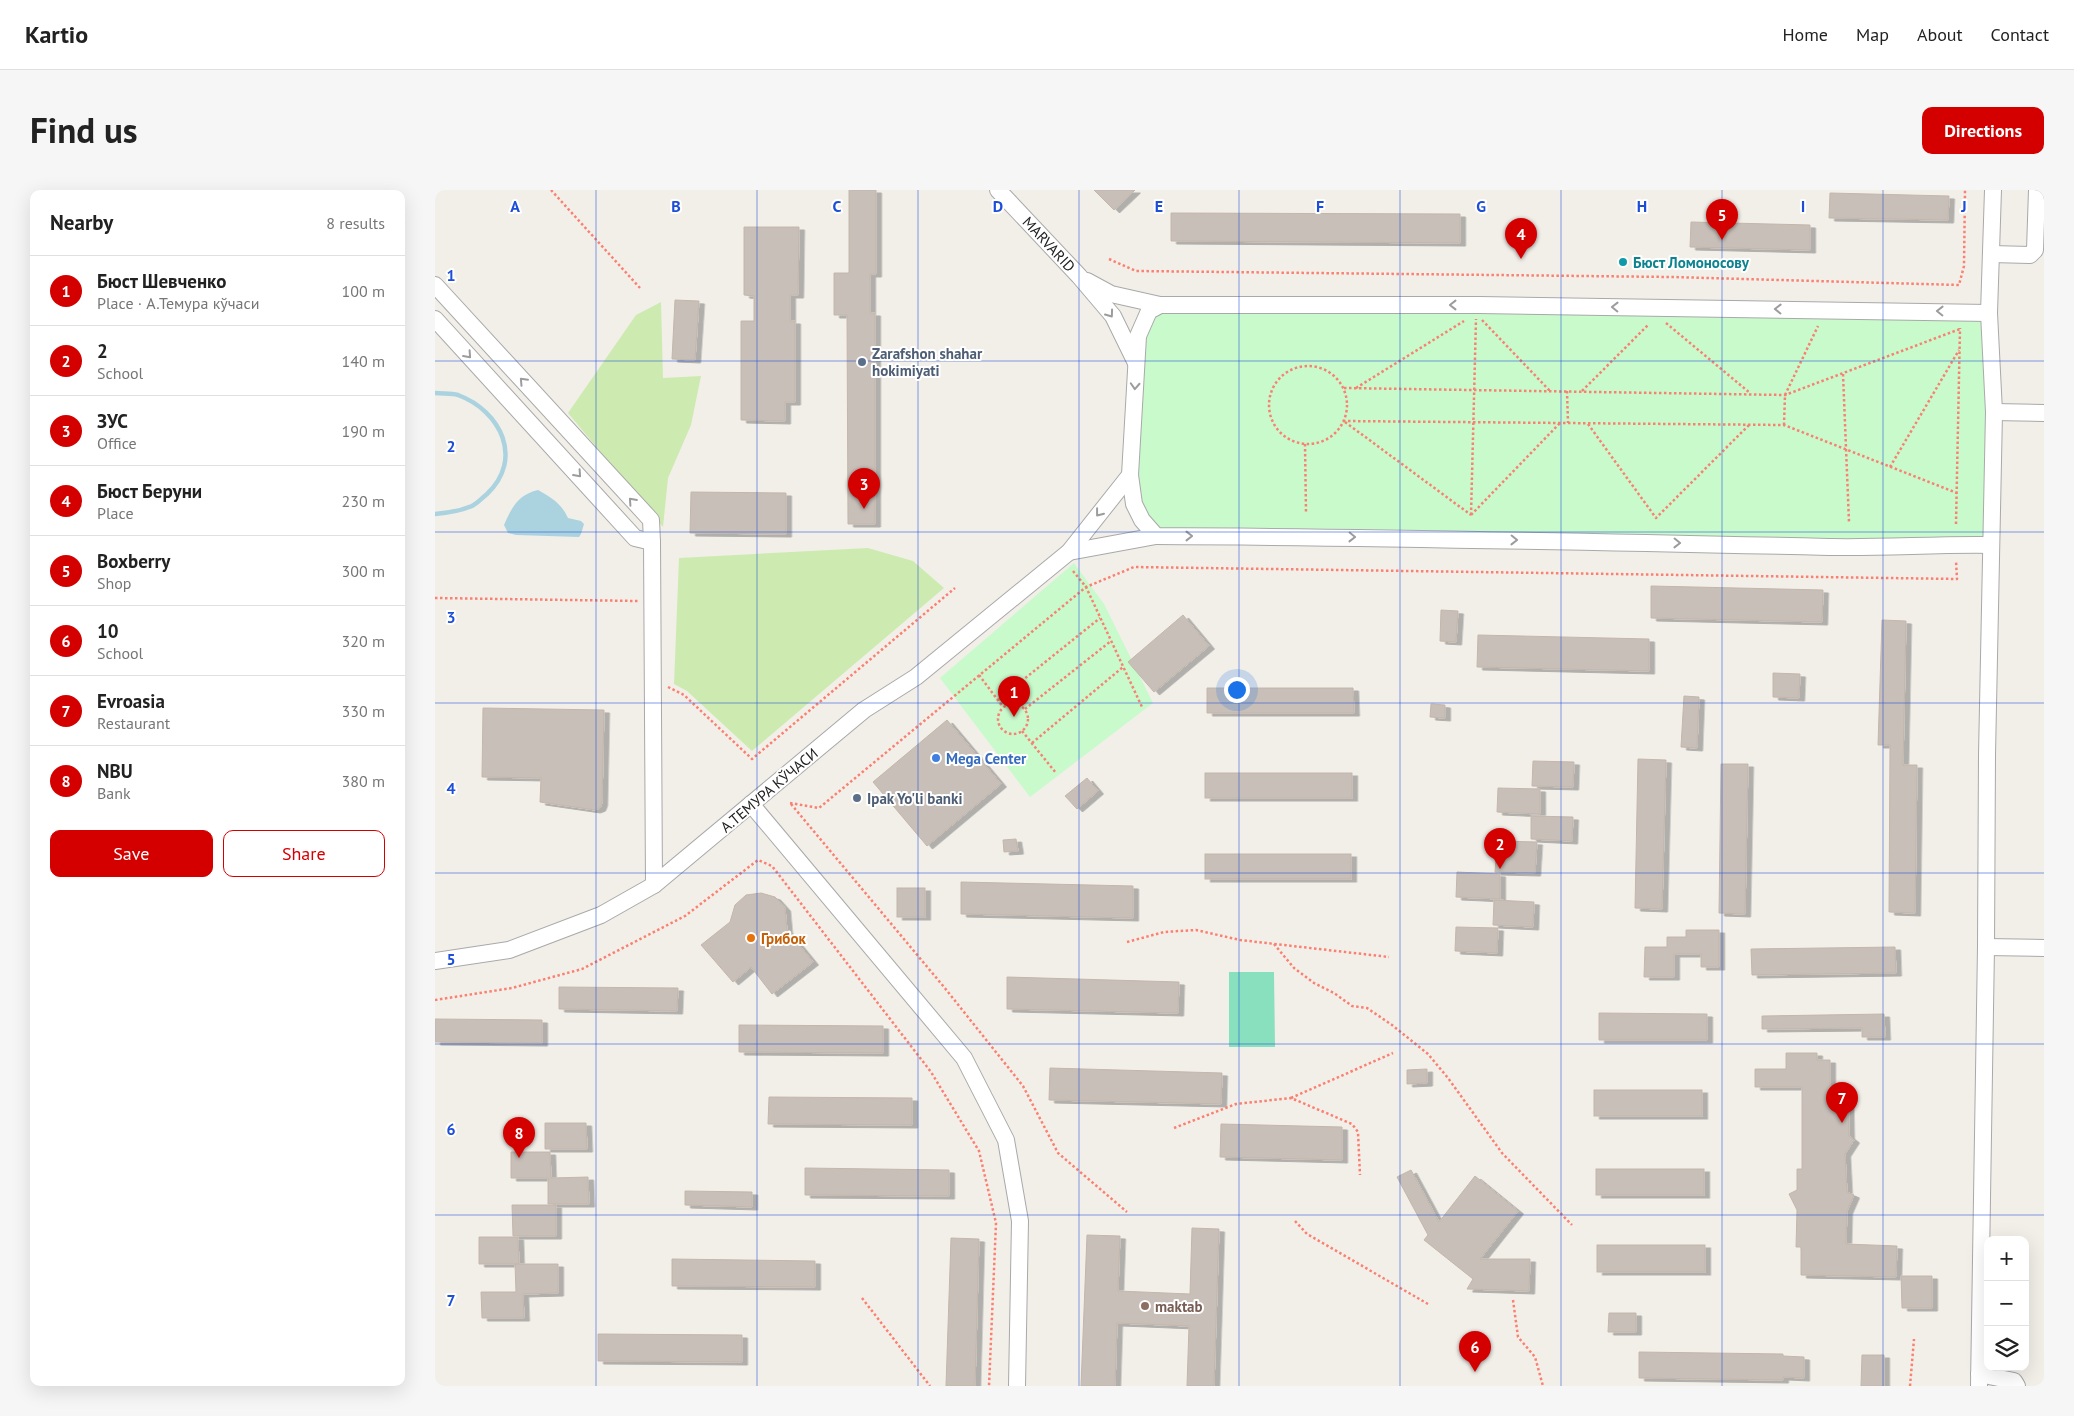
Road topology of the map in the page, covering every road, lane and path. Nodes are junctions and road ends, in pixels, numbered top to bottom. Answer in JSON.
{"nodes":[{"id":1,"x":551,"y":190,"type":"edge"},
{"id":2,"x":998,"y":190,"type":"edge"},
{"id":3,"x":1965,"y":190,"type":"edge"},
{"id":4,"x":1993,"y":190,"type":"edge"},
{"id":5,"x":2037,"y":190,"type":"edge"},
{"id":6,"x":1991,"y":254,"type":"junction"},
{"id":7,"x":1109,"y":259,"type":"dead end"},
{"id":8,"x":1079,"y":276,"type":"junction"},
{"id":9,"x":435,"y":285,"type":"edge"},
{"id":10,"x":640,"y":288,"type":"dead end"},
{"id":11,"x":1159,"y":305,"type":"junction"},
{"id":12,"x":1989,"y":313,"type":"junction"},
{"id":13,"x":1468,"y":318,"type":"dead end"},
{"id":14,"x":1822,"y":318,"type":"dead end"},
{"id":15,"x":435,"y":319,"type":"edge"},
{"id":16,"x":1960,"y":320,"type":"dead end"},
{"id":17,"x":1650,"y":322,"type":"dead end"},
{"id":18,"x":1664,"y":322,"type":"dead end"},
{"id":19,"x":1960,"y":329,"type":"junction"},
{"id":20,"x":1959,"y":349,"type":"junction"},
{"id":21,"x":1136,"y":363,"type":"junction"},
{"id":22,"x":1843,"y":373,"type":"junction"},
{"id":23,"x":1343,"y":388,"type":"junction"},
{"id":24,"x":1355,"y":388,"type":"junction"},
{"id":25,"x":1475,"y":390,"type":"junction"},
{"id":26,"x":1550,"y":391,"type":"junction"},
{"id":27,"x":1567,"y":391,"type":"junction"},
{"id":28,"x":1581,"y":392,"type":"junction"},
{"id":29,"x":1751,"y":394,"type":"junction"},
{"id":30,"x":1785,"y":395,"type":"junction"},
{"id":31,"x":1995,"y":412,"type":"junction"},
{"id":32,"x":2044,"y":413,"type":"edge"},
{"id":33,"x":1343,"y":421,"type":"junction"},
{"id":34,"x":1473,"y":422,"type":"junction"},
{"id":35,"x":1560,"y":423,"type":"junction"},
{"id":36,"x":1568,"y":423,"type":"junction"},
{"id":37,"x":1588,"y":423,"type":"junction"},
{"id":38,"x":1749,"y":425,"type":"junction"},
{"id":39,"x":1785,"y":425,"type":"junction"},
{"id":40,"x":1305,"y":444,"type":"junction"},
{"id":41,"x":1847,"y":449,"type":"junction"},
{"id":42,"x":1890,"y":467,"type":"junction"},
{"id":43,"x":1130,"y":475,"type":"junction"},
{"id":44,"x":1957,"y":493,"type":"junction"},
{"id":45,"x":1307,"y":512,"type":"dead end"},
{"id":46,"x":1471,"y":515,"type":"junction"},
{"id":47,"x":1849,"y":522,"type":"dead end"},
{"id":48,"x":1956,"y":524,"type":"dead end"},
{"id":49,"x":1156,"y":536,"type":"junction"},
{"id":50,"x":652,"y":542,"type":"junction"},
{"id":51,"x":1991,"y":545,"type":"junction"},
{"id":52,"x":1069,"y":552,"type":"junction"},
{"id":53,"x":1955,"y":557,"type":"dead end"},
{"id":54,"x":1073,"y":571,"type":"dead end"},
{"id":55,"x":955,"y":588,"type":"dead end"},
{"id":56,"x":1086,"y":588,"type":"junction"},
{"id":57,"x":435,"y":598,"type":"edge"},
{"id":58,"x":653,"y":601,"type":"junction"},
{"id":59,"x":1100,"y":618,"type":"junction"},
{"id":60,"x":1111,"y":641,"type":"junction"},
{"id":61,"x":1123,"y":667,"type":"junction"},
{"id":62,"x":979,"y":675,"type":"junction"},
{"id":63,"x":653,"y":680,"type":"junction"},
{"id":64,"x":998,"y":700,"type":"junction"},
{"id":65,"x":1003,"y":707,"type":"junction"},
{"id":66,"x":1142,"y":707,"type":"dead end"},
{"id":67,"x":1025,"y":709,"type":"junction"},
{"id":68,"x":1022,"y":731,"type":"junction"},
{"id":69,"x":1032,"y":743,"type":"junction"},
{"id":70,"x":1056,"y":773,"type":"dead end"},
{"id":71,"x":751,"y":804,"type":"junction"},
{"id":72,"x":654,"y":885,"type":"junction"},
{"id":73,"x":1127,"y":942,"type":"dead end"},
{"id":74,"x":1274,"y":944,"type":"junction"},
{"id":75,"x":1986,"y":947,"type":"junction"},
{"id":76,"x":2044,"y":948,"type":"edge"},
{"id":77,"x":1389,"y":957,"type":"dead end"},
{"id":78,"x":435,"y":961,"type":"edge"},
{"id":79,"x":435,"y":1000,"type":"edge"},
{"id":80,"x":1393,"y":1052,"type":"dead end"},
{"id":81,"x":1291,"y":1098,"type":"junction"},
{"id":82,"x":1174,"y":1128,"type":"dead end"},
{"id":83,"x":1360,"y":1175,"type":"dead end"},
{"id":84,"x":1127,"y":1212,"type":"dead end"},
{"id":85,"x":1295,"y":1220,"type":"dead end"},
{"id":86,"x":1572,"y":1225,"type":"dead end"},
{"id":87,"x":862,"y":1298,"type":"dead end"},
{"id":88,"x":1513,"y":1300,"type":"dead end"},
{"id":89,"x":1428,"y":1304,"type":"dead end"},
{"id":90,"x":1914,"y":1339,"type":"dead end"},
{"id":91,"x":1979,"y":1380,"type":"edge"},
{"id":92,"x":930,"y":1386,"type":"edge"},
{"id":93,"x":989,"y":1386,"type":"edge"},
{"id":94,"x":1017,"y":1386,"type":"edge"},
{"id":95,"x":1543,"y":1386,"type":"edge"},
{"id":96,"x":1910,"y":1386,"type":"edge"},
{"id":97,"x":2017,"y":1386,"type":"edge"}],
"edges":[{"from":1,"to":10,"type":"path"},
{"from":2,"to":8,"type":"street","name":"MARVARID"},
{"from":3,"to":7,"type":"path"},
{"from":4,"to":6,"type":"street"},
{"from":5,"to":6,"type":"street"},
{"from":6,"to":12,"type":"street"},
{"from":8,"to":11,"type":"street"},
{"from":8,"to":21,"type":"street","one_way":true},
{"from":50,"to":9,"type":"street","one_way":true},
{"from":12,"to":11,"type":"street","one_way":true},
{"from":11,"to":21,"type":"street"},
{"from":12,"to":31,"type":"street"},
{"from":13,"to":24,"type":"path"},
{"from":14,"to":30,"type":"path"},
{"from":15,"to":50,"type":"street","one_way":true},
{"from":16,"to":19,"type":"path"},
{"from":17,"to":28,"type":"path"},
{"from":18,"to":29,"type":"path"},
{"from":19,"to":20,"type":"path"},
{"from":19,"to":22,"type":"path"},
{"from":20,"to":42,"type":"path"},
{"from":20,"to":44,"type":"path"},
{"from":21,"to":43,"type":"street","one_way":true},
{"from":22,"to":30,"type":"path"},
{"from":22,"to":41,"type":"path"},
{"from":23,"to":24,"type":"path"},
{"from":23,"to":33,"type":"path"},
{"from":23,"to":40,"type":"path"},
{"from":24,"to":25,"type":"path"},
{"from":25,"to":26,"type":"path"},
{"from":25,"to":26,"type":"path"},
{"from":25,"to":34,"type":"path"},
{"from":26,"to":27,"type":"path"},
{"from":27,"to":28,"type":"path"},
{"from":27,"to":36,"type":"path"},
{"from":28,"to":29,"type":"path"},
{"from":29,"to":30,"type":"path"},
{"from":30,"to":39,"type":"path"},
{"from":31,"to":32,"type":"street"},
{"from":31,"to":51,"type":"street"},
{"from":33,"to":34,"type":"path"},
{"from":33,"to":40,"type":"path"},
{"from":33,"to":46,"type":"path"},
{"from":34,"to":35,"type":"path"},
{"from":34,"to":46,"type":"path"},
{"from":35,"to":36,"type":"path"},
{"from":35,"to":46,"type":"path"},
{"from":36,"to":37,"type":"path"},
{"from":37,"to":38,"type":"path"},
{"from":37,"to":38,"type":"path"},
{"from":38,"to":39,"type":"path"},
{"from":39,"to":41,"type":"path"},
{"from":40,"to":45,"type":"path"},
{"from":41,"to":42,"type":"path"},
{"from":41,"to":47,"type":"path"},
{"from":42,"to":44,"type":"path"},
{"from":43,"to":49,"type":"street"},
{"from":43,"to":52,"type":"street","name":"А.ТЕМУРА КЎЧАСИ","one_way":true},
{"from":44,"to":48,"type":"path"},
{"from":49,"to":51,"type":"street","one_way":true},
{"from":49,"to":52,"type":"street"},
{"from":50,"to":58,"type":"street"},
{"from":51,"to":75,"type":"street"},
{"from":52,"to":71,"type":"street","name":"А.ТЕМУРА КЎЧАСИ"},
{"from":53,"to":56,"type":"path"},
{"from":54,"to":56,"type":"path"},
{"from":55,"to":63,"type":"path"},
{"from":56,"to":59,"type":"path"},
{"from":56,"to":62,"type":"path"},
{"from":57,"to":58,"type":"path"},
{"from":58,"to":63,"type":"street"},
{"from":59,"to":60,"type":"path"},
{"from":59,"to":64,"type":"path"},
{"from":60,"to":61,"type":"path"},
{"from":60,"to":67,"type":"path"},
{"from":61,"to":66,"type":"path"},
{"from":61,"to":69,"type":"path"},
{"from":62,"to":64,"type":"path"},
{"from":62,"to":84,"type":"path"},
{"from":63,"to":72,"type":"street"},
{"from":64,"to":65,"type":"path"},
{"from":65,"to":67,"type":"path"},
{"from":65,"to":68,"type":"path"},
{"from":67,"to":68,"type":"path"},
{"from":68,"to":69,"type":"path"},
{"from":69,"to":70,"type":"path"},
{"from":71,"to":72,"type":"street","name":"А.ТЕМУРА КЎЧАСИ"},
{"from":71,"to":94,"type":"street"},
{"from":72,"to":78,"type":"street","name":"А.ТЕМУРА КЎЧАСИ"},
{"from":73,"to":74,"type":"path"},
{"from":74,"to":77,"type":"path"},
{"from":74,"to":86,"type":"path"},
{"from":75,"to":76,"type":"street"},
{"from":75,"to":91,"type":"street"},
{"from":79,"to":93,"type":"path"},
{"from":80,"to":81,"type":"path"},
{"from":81,"to":82,"type":"path"},
{"from":81,"to":83,"type":"path"},
{"from":85,"to":89,"type":"path"},
{"from":87,"to":92,"type":"path"},
{"from":88,"to":95,"type":"path"},
{"from":90,"to":96,"type":"path"},
{"from":91,"to":97,"type":"street"}]}
